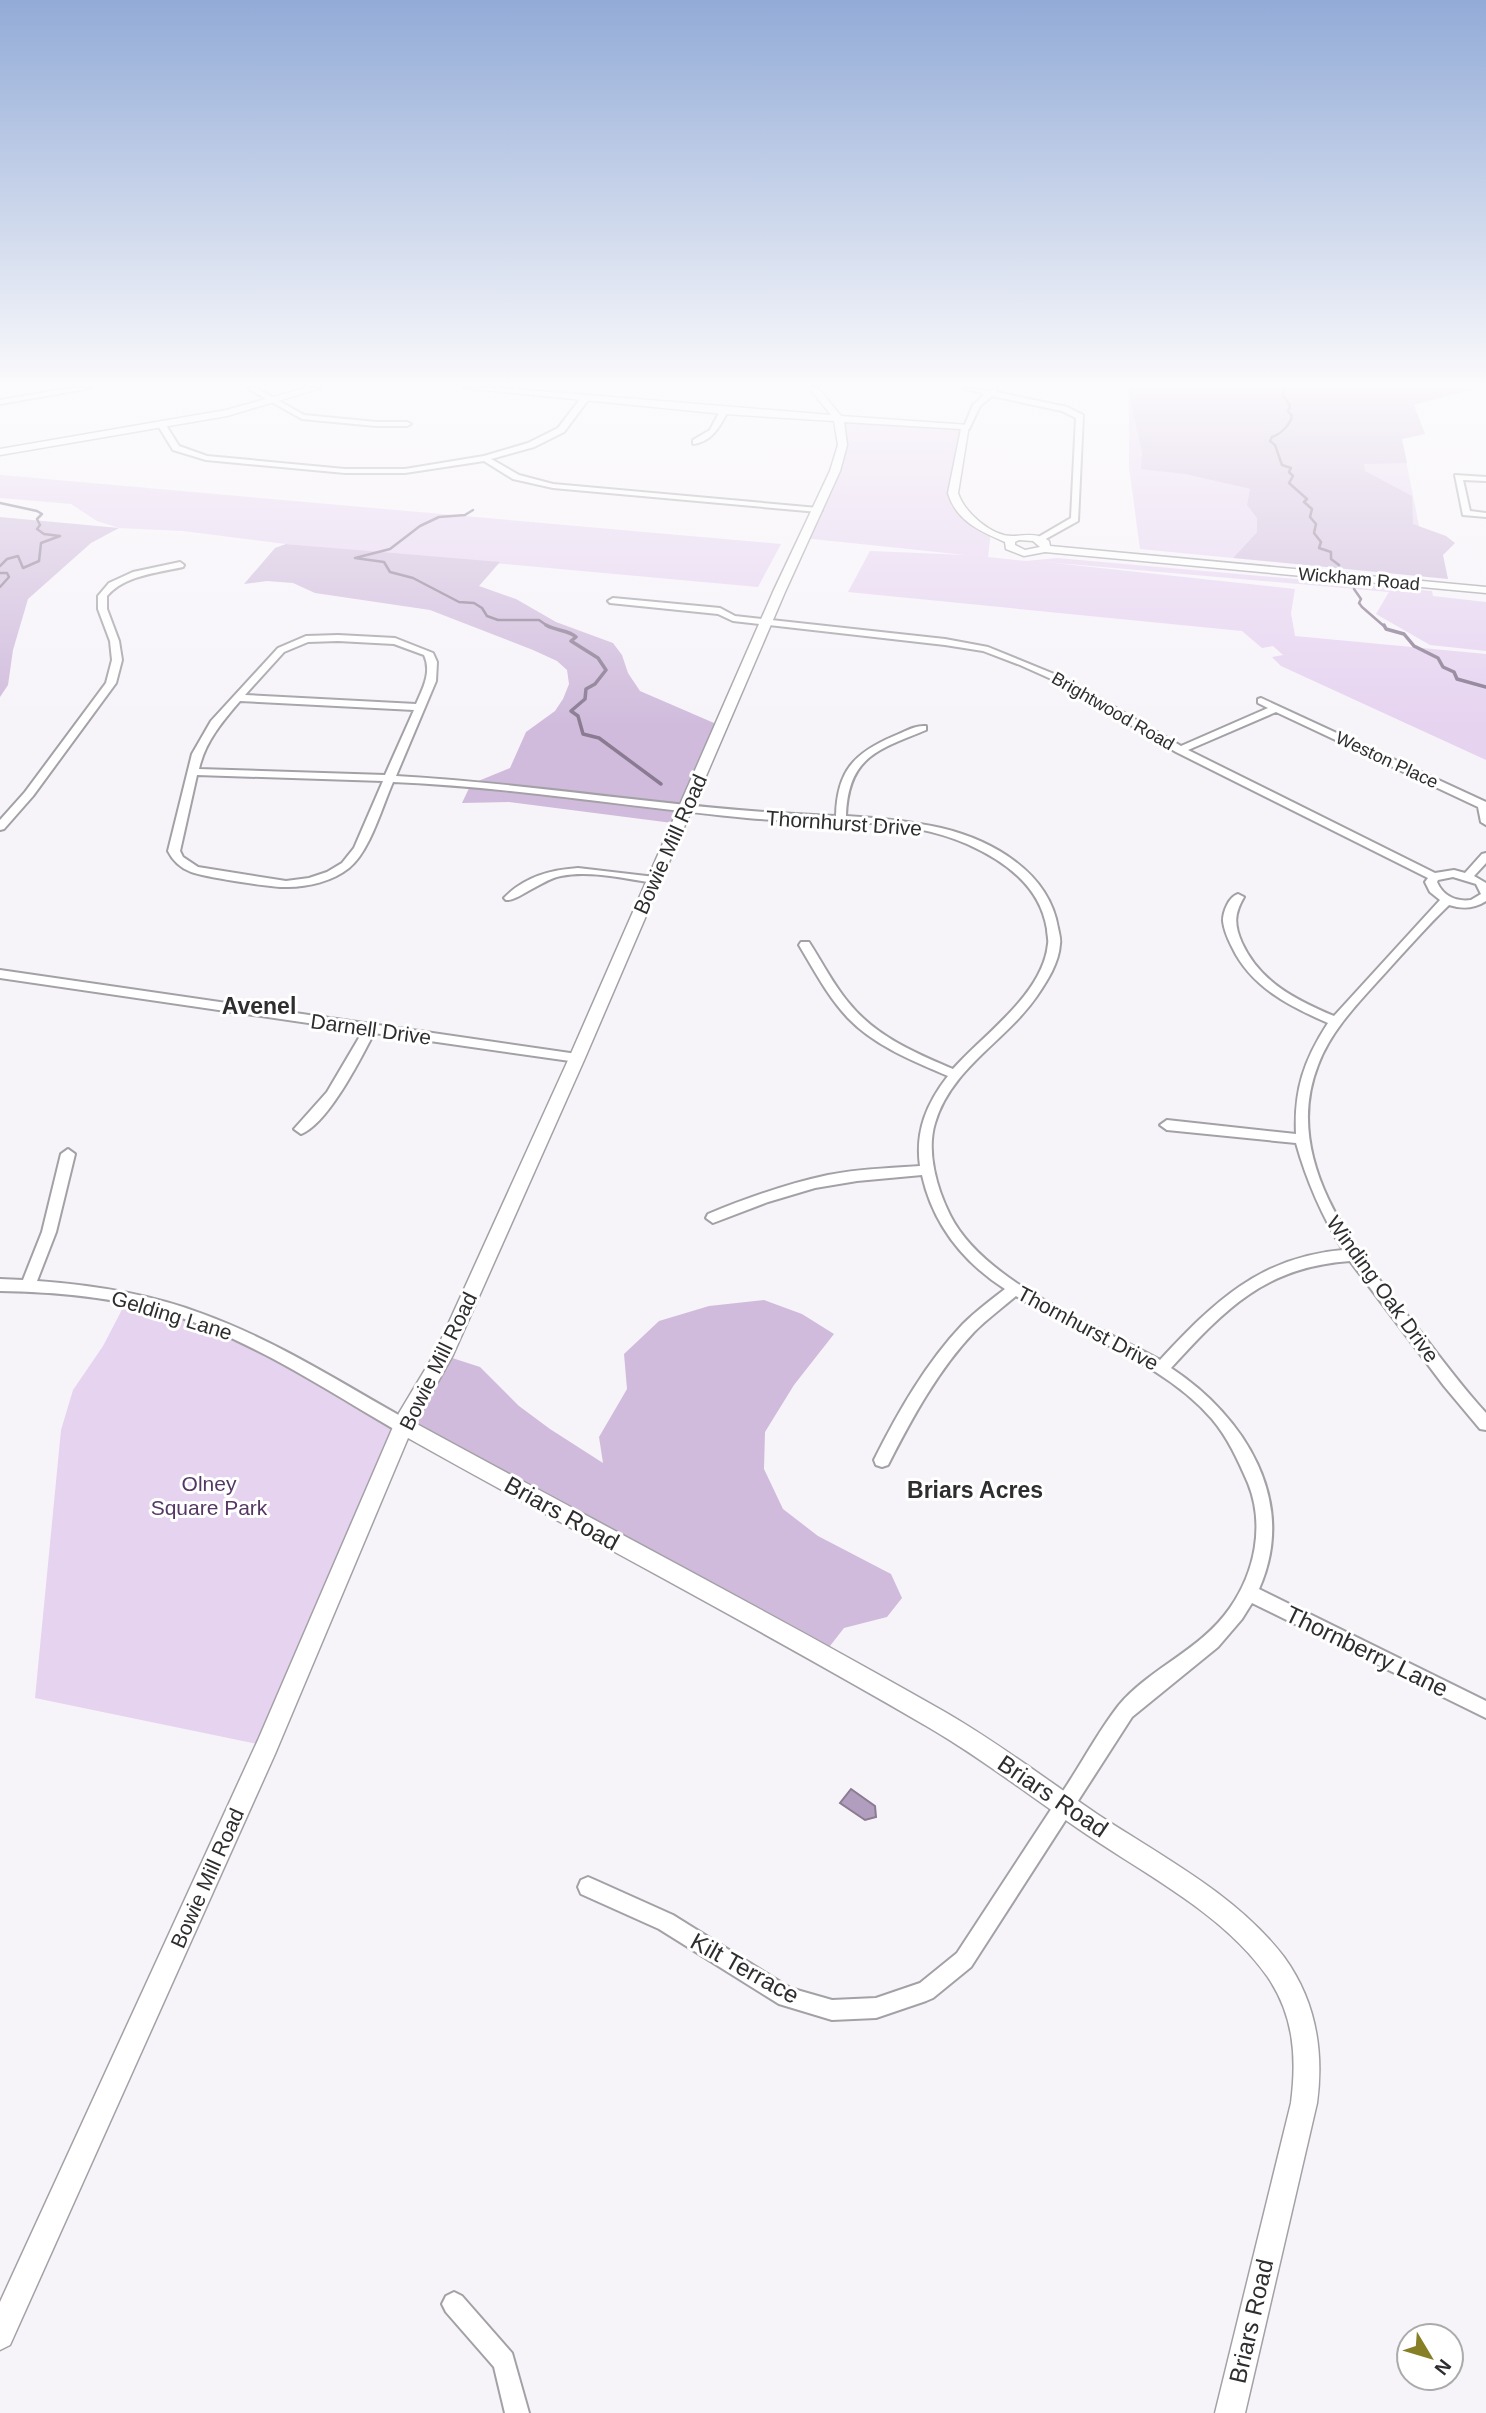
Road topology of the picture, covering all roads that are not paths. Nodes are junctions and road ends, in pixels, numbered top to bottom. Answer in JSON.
{"nodes":[{"id":1,"x":714,"y":501,"type":"edge"},
{"id":2,"x":822,"y":501,"type":"edge"},
{"id":3,"x":954,"y":501,"type":"edge"},
{"id":4,"x":1077,"y":501,"type":"edge"},
{"id":5,"x":1463,"y":501,"type":"edge"},
{"id":6,"x":818,"y":510,"type":"junction"},
{"id":7,"x":1466,"y":513,"type":"junction"},
{"id":8,"x":1486,"y":515,"type":"edge"},
{"id":9,"x":1469,"y":524,"type":"dead end"},
{"id":10,"x":1010,"y":540,"type":"junction"},
{"id":11,"x":1042,"y":544,"type":"junction"},
{"id":12,"x":180,"y":565,"type":"dead end"},
{"id":13,"x":1486,"y":590,"type":"edge"},
{"id":14,"x":613,"y":601,"type":"dead end"},
{"id":15,"x":767,"y":622,"type":"junction"},
{"id":16,"x":237,"y":698,"type":"junction"},
{"id":17,"x":1261,"y":701,"type":"dead end"},
{"id":18,"x":419,"y":707,"type":"junction"},
{"id":19,"x":1277,"y":708,"type":"junction"},
{"id":20,"x":922,"y":728,"type":"dead end"},
{"id":21,"x":1180,"y":750,"type":"junction"},
{"id":22,"x":193,"y":772,"type":"junction"},
{"id":23,"x":387,"y":779,"type":"junction"},
{"id":24,"x":686,"y":809,"type":"junction"},
{"id":25,"x":841,"y":820,"type":"junction"},
{"id":26,"x":1486,"y":822,"type":"edge"},
{"id":27,"x":0,"y":827,"type":"edge"},
{"id":28,"x":1486,"y":856,"type":"edge"},
{"id":29,"x":1468,"y":876,"type":"junction"},
{"id":30,"x":1434,"y":877,"type":"junction"},
{"id":31,"x":654,"y":880,"type":"junction"},
{"id":32,"x":1238,"y":897,"type":"dead end"},
{"id":33,"x":1485,"y":897,"type":"edge"},
{"id":34,"x":510,"y":898,"type":"dead end"},
{"id":35,"x":1447,"y":900,"type":"junction"},
{"id":36,"x":805,"y":945,"type":"dead end"},
{"id":37,"x":0,"y":974,"type":"edge"},
{"id":38,"x":1334,"y":1021,"type":"junction"},
{"id":39,"x":370,"y":1029,"type":"junction"},
{"id":40,"x":577,"y":1058,"type":"junction"},
{"id":41,"x":954,"y":1074,"type":"junction"},
{"id":42,"x":1167,"y":1125,"type":"dead end"},
{"id":43,"x":301,"y":1129,"type":"dead end"},
{"id":44,"x":1303,"y":1139,"type":"junction"},
{"id":45,"x":68,"y":1154,"type":"dead end"},
{"id":46,"x":928,"y":1170,"type":"junction"},
{"id":47,"x":713,"y":1218,"type":"dead end"},
{"id":48,"x":1354,"y":1255,"type":"junction"},
{"id":49,"x":0,"y":1285,"type":"edge"},
{"id":50,"x":28,"y":1285,"type":"junction"},
{"id":51,"x":1015,"y":1288,"type":"junction"},
{"id":52,"x":1163,"y":1367,"type":"junction"},
{"id":53,"x":1486,"y":1423,"type":"edge"},
{"id":54,"x":405,"y":1427,"type":"junction"},
{"id":55,"x":882,"y":1460,"type":"dead end"},
{"id":56,"x":1248,"y":1592,"type":"junction"},
{"id":57,"x":1486,"y":1710,"type":"edge"},
{"id":58,"x":1066,"y":1804,"type":"junction"},
{"id":59,"x":588,"y":1886,"type":"dead end"},
{"id":60,"x":454,"y":2304,"type":"dead end"},
{"id":61,"x":0,"y":2335,"type":"edge"},
{"id":62,"x":517,"y":2413,"type":"edge"},
{"id":63,"x":1230,"y":2413,"type":"edge"}],
"edges":[{"from":1,"to":6,"type":"street"},
{"from":2,"to":6,"type":"street","name":"Bowie Mill Road"},
{"from":3,"to":10,"type":"street"},
{"from":4,"to":11,"type":"street"},
{"from":5,"to":7,"type":"street"},
{"from":6,"to":15,"type":"street","name":"Bowie Mill Road"},
{"from":7,"to":8,"type":"street"},
{"from":7,"to":9,"type":"street"},
{"from":10,"to":11,"type":"street"},
{"from":10,"to":11,"type":"street"},
{"from":11,"to":13,"type":"street","name":"Wickham Road"},
{"from":12,"to":27,"type":"street"},
{"from":14,"to":15,"type":"street","name":"Brightwood Road"},
{"from":15,"to":21,"type":"street","name":"Brightwood Road"},
{"from":15,"to":24,"type":"street","name":"Bowie Mill Road"},
{"from":16,"to":18,"type":"street"},
{"from":16,"to":18,"type":"street"},
{"from":16,"to":22,"type":"street"},
{"from":17,"to":19,"type":"street","name":"Weston Place"},
{"from":18,"to":23,"type":"street"},
{"from":19,"to":21,"type":"street"},
{"from":19,"to":26,"type":"street","name":"Weston Place"},
{"from":20,"to":25,"type":"street"},
{"from":21,"to":30,"type":"street","name":"Brightwood Road"},
{"from":22,"to":23,"type":"street","name":"Thornhurst Drive"},
{"from":22,"to":23,"type":"street"},
{"from":23,"to":24,"type":"street","name":"Thornhurst Drive"},
{"from":24,"to":25,"type":"street","name":"Thornhurst Drive"},
{"from":24,"to":31,"type":"street","name":"Bowie Mill Road"},
{"from":25,"to":41,"type":"street","name":"Thornhurst Drive"},
{"from":28,"to":29,"type":"street"},
{"from":29,"to":30,"type":"street"},
{"from":29,"to":33,"type":"street"},
{"from":30,"to":35,"type":"street"},
{"from":31,"to":34,"type":"street"},
{"from":31,"to":40,"type":"street","name":"Bowie Mill Road"},
{"from":32,"to":38,"type":"street"},
{"from":33,"to":35,"type":"street"},
{"from":35,"to":38,"type":"street","name":"Winding Oak Drive"},
{"from":36,"to":41,"type":"street"},
{"from":37,"to":39,"type":"street","name":"Darnell Drive"},
{"from":38,"to":44,"type":"street","name":"Winding Oak Drive"},
{"from":39,"to":40,"type":"street","name":"Darnell Drive"},
{"from":39,"to":43,"type":"street"},
{"from":40,"to":54,"type":"street","name":"Bowie Mill Road"},
{"from":41,"to":46,"type":"street","name":"Thornhurst Drive"},
{"from":42,"to":44,"type":"street"},
{"from":44,"to":48,"type":"street","name":"Winding Oak Drive"},
{"from":45,"to":50,"type":"street"},
{"from":46,"to":47,"type":"street"},
{"from":46,"to":51,"type":"street","name":"Thornhurst Drive"},
{"from":48,"to":52,"type":"street"},
{"from":48,"to":53,"type":"street","name":"Winding Oak Drive"},
{"from":49,"to":50,"type":"street","name":"Gelding Lane"},
{"from":50,"to":54,"type":"street","name":"Gelding Lane"},
{"from":51,"to":52,"type":"street","name":"Thornhurst Drive"},
{"from":51,"to":55,"type":"street"},
{"from":52,"to":56,"type":"street","name":"Thornhurst Drive"},
{"from":54,"to":58,"type":"street","name":"Briars Road"},
{"from":54,"to":61,"type":"street","name":"Bowie Mill Road"},
{"from":56,"to":57,"type":"street","name":"Thornberry Lane"},
{"from":56,"to":58,"type":"street","name":"Thornhurst Drive"},
{"from":58,"to":59,"type":"street","name":"Kilt Terrace"},
{"from":58,"to":63,"type":"street","name":"Briars Road"},
{"from":60,"to":62,"type":"street"}]}
